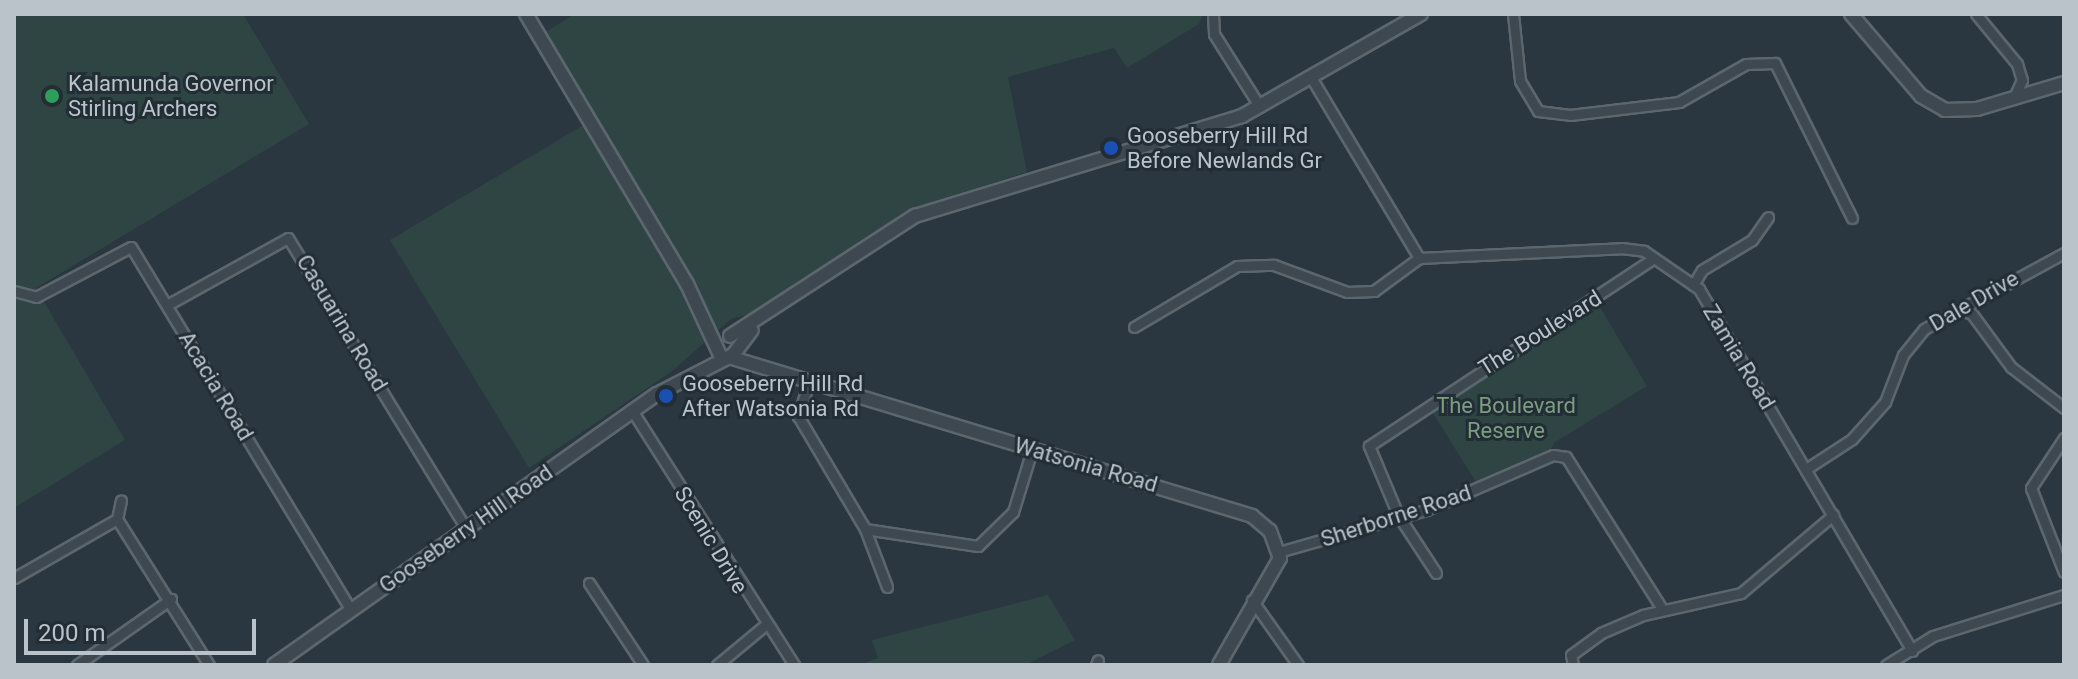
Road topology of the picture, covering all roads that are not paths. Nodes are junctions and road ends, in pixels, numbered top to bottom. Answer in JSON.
{"nodes":[{"id":1,"x":526,"y":14,"type":"edge"},
{"id":2,"x":1213,"y":14,"type":"edge"},
{"id":3,"x":1421,"y":14,"type":"edge"},
{"id":4,"x":1513,"y":14,"type":"edge"},
{"id":5,"x":1851,"y":14,"type":"edge"},
{"id":6,"x":1976,"y":14,"type":"edge"},
{"id":7,"x":1312,"y":79,"type":"junction"},
{"id":8,"x":2064,"y":83,"type":"edge"},
{"id":9,"x":2013,"y":99,"type":"junction"},
{"id":10,"x":1260,"y":107,"type":"junction"},
{"id":11,"x":1768,"y":217,"type":"dead end"},
{"id":12,"x":1852,"y":218,"type":"dead end"},
{"id":13,"x":2064,"y":253,"type":"edge"},
{"id":14,"x":1419,"y":258,"type":"junction"},
{"id":15,"x":1654,"y":258,"type":"junction"},
{"id":16,"x":1693,"y":285,"type":"junction"},
{"id":17,"x":14,"y":291,"type":"edge"},
{"id":18,"x":167,"y":305,"type":"junction"},
{"id":19,"x":1961,"y":310,"type":"junction"},
{"id":20,"x":1134,"y":327,"type":"dead end"},
{"id":21,"x":726,"y":346,"type":"junction"},
{"id":22,"x":808,"y":385,"type":"junction"},
{"id":23,"x":2064,"y":408,"type":"edge"},
{"id":24,"x":633,"y":412,"type":"junction"},
{"id":25,"x":2064,"y":438,"type":"edge"},
{"id":26,"x":1032,"y":450,"type":"junction"},
{"id":27,"x":1806,"y":469,"type":"junction"},
{"id":28,"x":121,"y":500,"type":"dead end"},
{"id":29,"x":1398,"y":515,"type":"junction"},
{"id":30,"x":1833,"y":515,"type":"junction"},
{"id":31,"x":117,"y":519,"type":"junction"},
{"id":32,"x":466,"y":529,"type":"junction"},
{"id":33,"x":865,"y":529,"type":"junction"},
{"id":34,"x":1282,"y":551,"type":"junction"},
{"id":35,"x":2064,"y":572,"type":"edge"},
{"id":36,"x":1436,"y":573,"type":"dead end"},
{"id":37,"x":14,"y":578,"type":"edge"},
{"id":38,"x":589,"y":583,"type":"dead end"},
{"id":39,"x":887,"y":587,"type":"dead end"},
{"id":40,"x":2064,"y":595,"type":"edge"},
{"id":41,"x":171,"y":599,"type":"junction"},
{"id":42,"x":1252,"y":600,"type":"junction"},
{"id":43,"x":1662,"y":609,"type":"junction"},
{"id":44,"x":351,"y":610,"type":"junction"},
{"id":45,"x":764,"y":626,"type":"junction"},
{"id":46,"x":1912,"y":651,"type":"junction"},
{"id":47,"x":290,"y":660,"type":"edge"},
{"id":48,"x":1572,"y":660,"type":"edge"},
{"id":49,"x":77,"y":665,"type":"edge"},
{"id":50,"x":209,"y":665,"type":"edge"},
{"id":51,"x":274,"y":665,"type":"edge"},
{"id":52,"x":643,"y":665,"type":"edge"},
{"id":53,"x":717,"y":665,"type":"edge"},
{"id":54,"x":794,"y":665,"type":"edge"},
{"id":55,"x":1219,"y":665,"type":"edge"},
{"id":56,"x":1298,"y":665,"type":"edge"},
{"id":57,"x":1886,"y":665,"type":"edge"}],
"edges":[{"from":1,"to":21,"type":"street","name":"Watsonia Road"},
{"from":2,"to":10,"type":"street"},
{"from":3,"to":7,"type":"street","name":"Gooseberry Hill Road"},
{"from":4,"to":12,"type":"street"},
{"from":5,"to":9,"type":"street"},
{"from":6,"to":9,"type":"street"},
{"from":7,"to":10,"type":"street","name":"Gooseberry Hill Road"},
{"from":7,"to":14,"type":"street"},
{"from":8,"to":9,"type":"street"},
{"from":10,"to":21,"type":"street","name":"Gooseberry Hill Road"},
{"from":11,"to":16,"type":"street"},
{"from":13,"to":19,"type":"street","name":"Dale Drive"},
{"from":14,"to":15,"type":"street","name":"Zamia Road"},
{"from":14,"to":20,"type":"street"},
{"from":15,"to":16,"type":"street","name":"Zamia Road"},
{"from":15,"to":29,"type":"street","name":"The Boulevard"},
{"from":16,"to":27,"type":"street","name":"Zamia Road"},
{"from":17,"to":18,"type":"street","name":"Acacia Road"},
{"from":18,"to":32,"type":"street","name":"Casuarina Road"},
{"from":18,"to":44,"type":"street","name":"Acacia Road"},
{"from":19,"to":23,"type":"street"},
{"from":19,"to":27,"type":"street","name":"Dale Drive"},
{"from":21,"to":22,"type":"street","name":"Watsonia Road"},
{"from":21,"to":24,"type":"street","name":"Gooseberry Hill Road"},
{"from":22,"to":26,"type":"street","name":"Watsonia Road"},
{"from":22,"to":33,"type":"street"},
{"from":24,"to":32,"type":"street","name":"Gooseberry Hill Road"},
{"from":24,"to":45,"type":"street","name":"Scenic Drive"},
{"from":25,"to":35,"type":"street"},
{"from":26,"to":33,"type":"street"},
{"from":26,"to":34,"type":"street","name":"Watsonia Road"},
{"from":27,"to":30,"type":"street","name":"Zamia Road"},
{"from":28,"to":31,"type":"street"},
{"from":29,"to":34,"type":"street","name":"Sherborne Road"},
{"from":29,"to":36,"type":"street","name":"The Boulevard"},
{"from":29,"to":43,"type":"street","name":"Sherborne Road"},
{"from":30,"to":43,"type":"street"},
{"from":30,"to":46,"type":"street","name":"Zamia Road"},
{"from":31,"to":37,"type":"street"},
{"from":31,"to":41,"type":"street"},
{"from":32,"to":44,"type":"street","name":"Gooseberry Hill Road"},
{"from":33,"to":39,"type":"street"},
{"from":34,"to":42,"type":"street"},
{"from":38,"to":52,"type":"street"},
{"from":40,"to":46,"type":"street"},
{"from":41,"to":49,"type":"street"},
{"from":41,"to":50,"type":"street"},
{"from":42,"to":55,"type":"street"},
{"from":42,"to":56,"type":"street"},
{"from":43,"to":48,"type":"street"},
{"from":44,"to":47,"type":"street","name":"Gooseberry Hill Road"},
{"from":45,"to":53,"type":"street"},
{"from":45,"to":54,"type":"street","name":"Scenic Drive"},
{"from":46,"to":57,"type":"street"},
{"from":47,"to":51,"type":"street","name":"Gooseberry Hill Road"}]}
